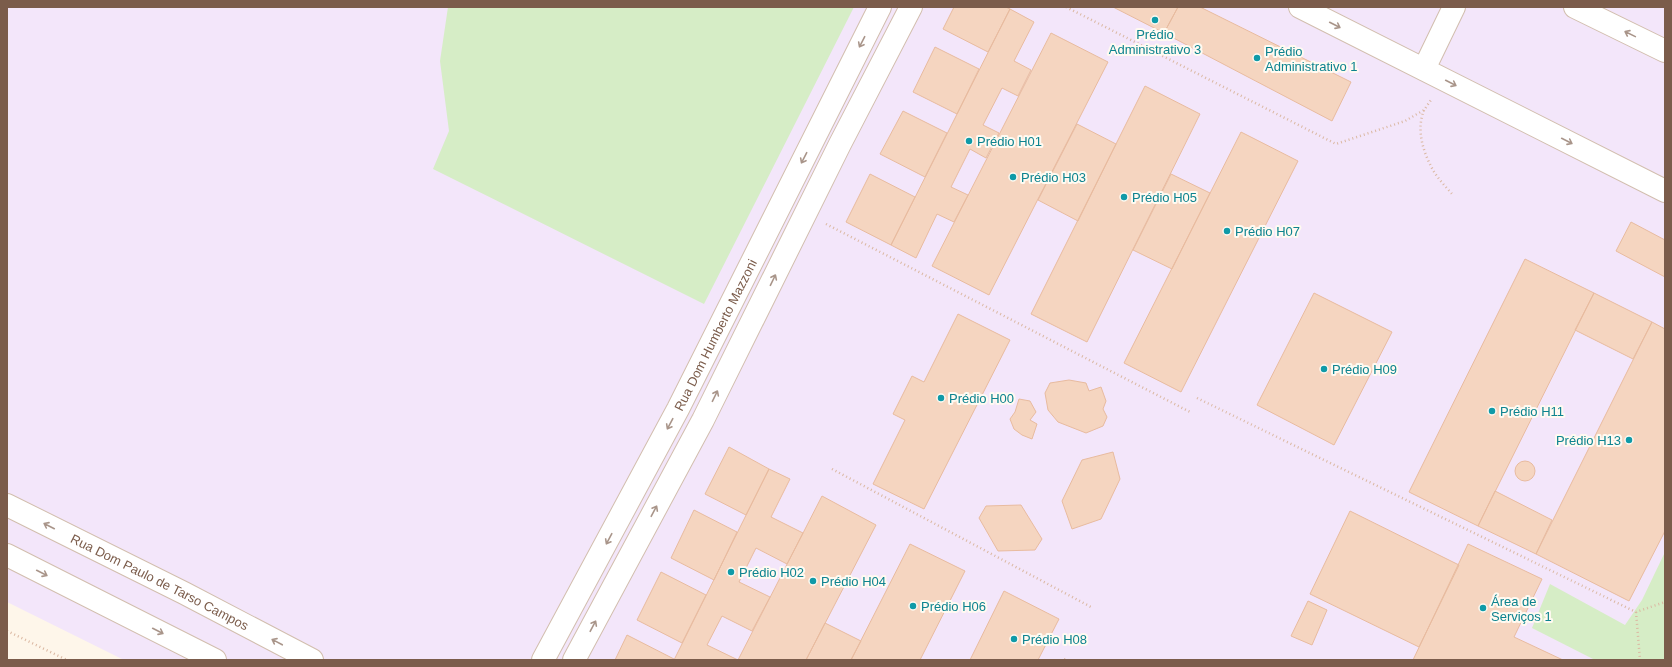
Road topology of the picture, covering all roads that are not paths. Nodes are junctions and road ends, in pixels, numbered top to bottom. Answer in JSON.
{"nodes":[{"id":1,"x":880,"y":7,"type":"edge"},
{"id":2,"x":911,"y":7,"type":"edge"},
{"id":3,"x":1300,"y":7,"type":"edge"},
{"id":4,"x":1454,"y":7,"type":"edge"},
{"id":5,"x":1575,"y":7,"type":"edge"},
{"id":6,"x":1665,"y":51,"type":"edge"},
{"id":7,"x":1434,"y":74,"type":"junction"},
{"id":8,"x":1665,"y":191,"type":"edge"},
{"id":9,"x":7,"y":505,"type":"edge"},
{"id":10,"x":7,"y":555,"type":"edge"},
{"id":11,"x":215,"y":660,"type":"edge"},
{"id":12,"x":312,"y":660,"type":"edge"},
{"id":13,"x":543,"y":660,"type":"edge"},
{"id":14,"x":574,"y":660,"type":"edge"}],
"edges":[{"from":1,"to":13,"type":"street","name":"Rua Dom Humberto Mazzoni","one_way":true},
{"from":14,"to":2,"type":"street","name":"Rua Dom Humberto Mazzoni","one_way":true},
{"from":3,"to":7,"type":"street","one_way":true},
{"from":4,"to":7,"type":"street"},
{"from":6,"to":5,"type":"street","one_way":true},
{"from":7,"to":8,"type":"street","one_way":true},
{"from":12,"to":9,"type":"street","name":"Rua Dom Paulo de Tarso Campos","one_way":true},
{"from":10,"to":11,"type":"street","one_way":true}]}
